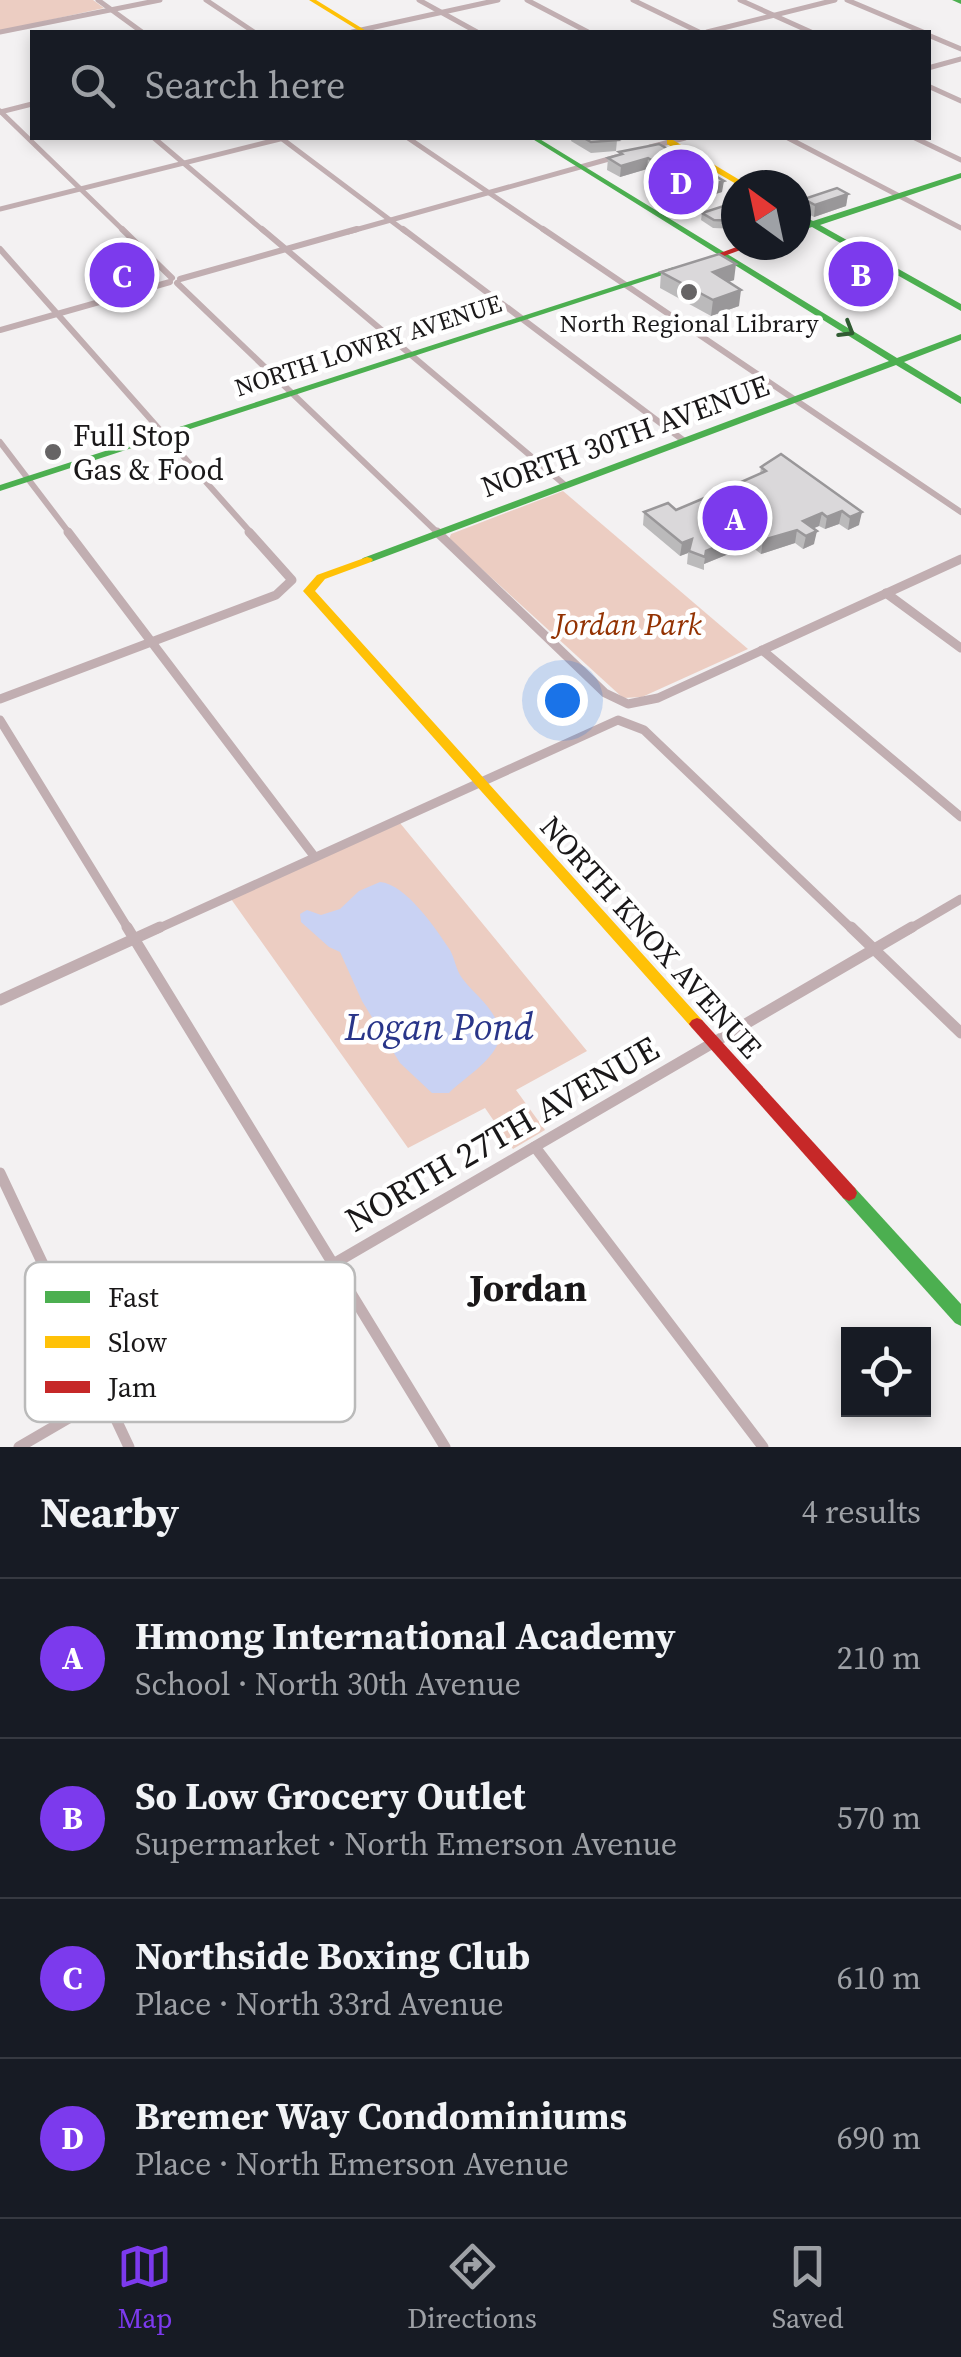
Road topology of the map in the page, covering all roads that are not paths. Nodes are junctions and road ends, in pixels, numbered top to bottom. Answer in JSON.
{"nodes":[{"id":1,"x":98,"y":0,"type":"edge"},
{"id":2,"x":160,"y":0,"type":"edge"},
{"id":3,"x":206,"y":0,"type":"edge"},
{"id":4,"x":312,"y":0,"type":"edge"},
{"id":5,"x":419,"y":0,"type":"edge"},
{"id":6,"x":498,"y":0,"type":"edge"},
{"id":7,"x":526,"y":0,"type":"edge"},
{"id":8,"x":633,"y":0,"type":"edge"},
{"id":9,"x":740,"y":0,"type":"edge"},
{"id":10,"x":835,"y":0,"type":"edge"},
{"id":11,"x":847,"y":0,"type":"edge"},
{"id":12,"x":112,"y":10,"type":"junction"},
{"id":13,"x":441,"y":12,"type":"junction"},
{"id":14,"x":774,"y":16,"type":"junction"},
{"id":15,"x":24,"y":28,"type":"junction"},
{"id":16,"x":139,"y":30,"type":"edge"},
{"id":17,"x":251,"y":30,"type":"edge"},
{"id":18,"x":357,"y":30,"type":"edge"},
{"id":19,"x":368,"y":30,"type":"edge"},
{"id":20,"x":473,"y":30,"type":"edge"},
{"id":21,"x":584,"y":30,"type":"edge"},
{"id":22,"x":695,"y":30,"type":"edge"},
{"id":23,"x":715,"y":30,"type":"edge"},
{"id":24,"x":807,"y":30,"type":"edge"},
{"id":25,"x":917,"y":30,"type":"edge"},
{"id":26,"x":0,"y":32,"type":"edge"},
{"id":27,"x":30,"y":33,"type":"edge"},
{"id":28,"x":931,"y":36,"type":"edge"},
{"id":29,"x":961,"y":49,"type":"edge"},
{"id":30,"x":961,"y":59,"type":"edge"},
{"id":31,"x":931,"y":67,"type":"edge"},
{"id":32,"x":931,"y":87,"type":"edge"},
{"id":33,"x":961,"y":101,"type":"edge"},
{"id":34,"x":30,"y":104,"type":"edge"},
{"id":35,"x":0,"y":111,"type":"edge"},
{"id":36,"x":30,"y":140,"type":"edge"},
{"id":37,"x":30,"y":140,"type":"edge"},
{"id":38,"x":156,"y":140,"type":"edge"},
{"id":39,"x":275,"y":140,"type":"edge"},
{"id":40,"x":286,"y":140,"type":"edge"},
{"id":41,"x":411,"y":140,"type":"edge"},
{"id":42,"x":537,"y":140,"type":"edge"},
{"id":43,"x":664,"y":140,"type":"edge"},
{"id":44,"x":792,"y":140,"type":"edge"},
{"id":45,"x":918,"y":140,"type":"edge"},
{"id":46,"x":644,"y":149,"type":"edge"},
{"id":47,"x":626,"y":154,"type":"edge"},
{"id":48,"x":961,"y":160,"type":"edge"},
{"id":49,"x":184,"y":163,"type":"junction"},
{"id":50,"x":581,"y":166,"type":"junction"},
{"id":51,"x":721,"y":172,"type":"edge"},
{"id":52,"x":961,"y":175,"type":"edge"},
{"id":53,"x":81,"y":189,"type":"junction"},
{"id":54,"x":490,"y":192,"type":"junction"},
{"id":55,"x":900,"y":196,"type":"junction"},
{"id":56,"x":0,"y":209,"type":"edge"},
{"id":57,"x":391,"y":220,"type":"junction"},
{"id":58,"x":811,"y":223,"type":"edge"},
{"id":59,"x":814,"y":225,"type":"junction"},
{"id":60,"x":811,"y":226,"type":"edge"},
{"id":61,"x":961,"y":228,"type":"edge"},
{"id":62,"x":0,"y":249,"type":"edge"},
{"id":63,"x":287,"y":249,"type":"junction"},
{"id":64,"x":721,"y":253,"type":"edge"},
{"id":65,"x":721,"y":254,"type":"edge"},
{"id":66,"x":732,"y":260,"type":"edge"},
{"id":67,"x":175,"y":280,"type":"junction"},
{"id":68,"x":626,"y":286,"type":"junction"},
{"id":69,"x":961,"y":308,"type":"edge"},
{"id":70,"x":58,"y":314,"type":"junction"},
{"id":71,"x":522,"y":319,"type":"junction"},
{"id":72,"x":0,"y":330,"type":"edge"},
{"id":73,"x":961,"y":337,"type":"edge"},
{"id":74,"x":410,"y":355,"type":"junction"},
{"id":75,"x":898,"y":361,"type":"junction"},
{"id":76,"x":292,"y":393,"type":"junction"},
{"id":77,"x":794,"y":399,"type":"junction"},
{"id":78,"x":961,"y":401,"type":"edge"},
{"id":79,"x":165,"y":434,"type":"junction"},
{"id":80,"x":683,"y":440,"type":"junction"},
{"id":81,"x":0,"y":442,"type":"edge"},
{"id":82,"x":28,"y":479,"type":"junction"},
{"id":83,"x":565,"y":485,"type":"junction"},
{"id":84,"x":0,"y":488,"type":"edge"},
{"id":85,"x":961,"y":512,"type":"edge"},
{"id":86,"x":437,"y":533,"type":"junction"},
{"id":87,"x":961,"y":559,"type":"edge"},
{"id":88,"x":310,"y":586,"type":"joint"},
{"id":89,"x":886,"y":593,"type":"junction"},
{"id":90,"x":152,"y":641,"type":"junction"},
{"id":91,"x":961,"y":648,"type":"edge"},
{"id":92,"x":762,"y":650,"type":"junction"},
{"id":93,"x":0,"y":699,"type":"edge"},
{"id":94,"x":628,"y":704,"type":"joint"},
{"id":95,"x":0,"y":720,"type":"edge"},
{"id":96,"x":476,"y":780,"type":"junction"},
{"id":97,"x":961,"y":816,"type":"edge"},
{"id":98,"x":314,"y":856,"type":"junction"},
{"id":99,"x":961,"y":899,"type":"edge"},
{"id":100,"x":134,"y":938,"type":"junction"},
{"id":101,"x":874,"y":950,"type":"junction"},
{"id":102,"x":0,"y":1000,"type":"edge"},
{"id":103,"x":961,"y":1033,"type":"edge"},
{"id":104,"x":712,"y":1043,"type":"junction"},
{"id":105,"x":535,"y":1147,"type":"junction"},
{"id":106,"x":0,"y":1173,"type":"edge"},
{"id":107,"x":42,"y":1262,"type":"edge"},
{"id":108,"x":331,"y":1262,"type":"edge"},
{"id":109,"x":335,"y":1262,"type":"edge"},
{"id":110,"x":355,"y":1301,"type":"edge"},
{"id":111,"x":961,"y":1317,"type":"edge"},
{"id":112,"x":61,"y":1422,"type":"edge"},
{"id":113,"x":117,"y":1422,"type":"edge"},
{"id":114,"x":20,"y":1447,"type":"edge"},
{"id":115,"x":129,"y":1447,"type":"edge"},
{"id":116,"x":445,"y":1447,"type":"edge"},
{"id":117,"x":763,"y":1447,"type":"edge"}],
"edges":[{"from":1,"to":12,"type":"street"},
{"from":2,"to":12,"type":"street"},
{"from":3,"to":17,"type":"street"},
{"from":4,"to":18,"type":"street"},
{"from":5,"to":13,"type":"street"},
{"from":6,"to":13,"type":"street"},
{"from":7,"to":21,"type":"street"},
{"from":8,"to":22,"type":"street"},
{"from":9,"to":14,"type":"street"},
{"from":10,"to":14,"type":"street"},
{"from":11,"to":25,"type":"street"},
{"from":12,"to":15,"type":"street"},
{"from":12,"to":16,"type":"street"},
{"from":13,"to":19,"type":"street"},
{"from":13,"to":20,"type":"street"},
{"from":14,"to":23,"type":"street"},
{"from":14,"to":24,"type":"street"},
{"from":15,"to":26,"type":"street"},
{"from":15,"to":27,"type":"street"},
{"from":28,"to":29,"type":"street"},
{"from":30,"to":31,"type":"street"},
{"from":32,"to":33,"type":"street"},
{"from":34,"to":35,"type":"street"},
{"from":35,"to":37,"type":"street"},
{"from":36,"to":53,"type":"street"},
{"from":38,"to":49,"type":"street"},
{"from":39,"to":49,"type":"street"},
{"from":40,"to":57,"type":"street"},
{"from":41,"to":54,"type":"street"},
{"from":42,"to":50,"type":"street"},
{"from":43,"to":46,"type":"street"},
{"from":43,"to":51,"type":"street"},
{"from":44,"to":55,"type":"street"},
{"from":45,"to":48,"type":"street"},
{"from":47,"to":50,"type":"street"},
{"from":49,"to":53,"type":"street"},
{"from":49,"to":63,"type":"street"},
{"from":50,"to":54,"type":"street"},
{"from":50,"to":64,"type":"street"},
{"from":52,"to":55,"type":"street"},
{"from":53,"to":56,"type":"street"},
{"from":53,"to":67,"type":"street"},
{"from":54,"to":57,"type":"street"},
{"from":54,"to":68,"type":"street"},
{"from":55,"to":59,"type":"street"},
{"from":55,"to":61,"type":"street"},
{"from":57,"to":63,"type":"street"},
{"from":57,"to":71,"type":"street"},
{"from":58,"to":59,"type":"street"},
{"from":59,"to":60,"type":"street"},
{"from":59,"to":69,"type":"street"},
{"from":62,"to":70,"type":"street"},
{"from":63,"to":67,"type":"street"},
{"from":63,"to":74,"type":"street"},
{"from":65,"to":68,"type":"street","name":"NORTH LOWRY AVENUE"},
{"from":66,"to":75,"type":"street","one_way":true},
{"from":67,"to":70,"type":"street"},
{"from":67,"to":76,"type":"street"},
{"from":68,"to":71,"type":"street","name":"NORTH LOWRY AVENUE"},
{"from":68,"to":77,"type":"street"},
{"from":70,"to":72,"type":"street"},
{"from":70,"to":79,"type":"street"},
{"from":71,"to":74,"type":"street","name":"NORTH LOWRY AVENUE"},
{"from":71,"to":80,"type":"street"},
{"from":73,"to":75,"type":"street","name":"NORTH 30TH AVENUE"},
{"from":74,"to":76,"type":"street","name":"NORTH LOWRY AVENUE"},
{"from":74,"to":83,"type":"street"},
{"from":75,"to":77,"type":"street","name":"NORTH 30TH AVENUE"},
{"from":75,"to":78,"type":"street"},
{"from":76,"to":79,"type":"street","name":"NORTH LOWRY AVENUE"},
{"from":76,"to":86,"type":"street"},
{"from":77,"to":80,"type":"street","name":"NORTH 30TH AVENUE"},
{"from":77,"to":85,"type":"street"},
{"from":79,"to":82,"type":"street","name":"NORTH LOWRY AVENUE"},
{"from":79,"to":90,"type":"street"},
{"from":80,"to":83,"type":"street","name":"NORTH 30TH AVENUE"},
{"from":81,"to":82,"type":"street"},
{"from":82,"to":84,"type":"street","name":"NORTH LOWRY AVENUE"},
{"from":82,"to":90,"type":"street"},
{"from":83,"to":86,"type":"street","name":"NORTH 30TH AVENUE"},
{"from":86,"to":88,"type":"street","name":"NORTH 30TH AVENUE"},
{"from":86,"to":94,"type":"street"},
{"from":87,"to":89,"type":"street"},
{"from":88,"to":96,"type":"street","name":"NORTH KNOX AVENUE"},
{"from":89,"to":91,"type":"street"},
{"from":89,"to":92,"type":"street"},
{"from":90,"to":93,"type":"street"},
{"from":90,"to":98,"type":"street"},
{"from":92,"to":94,"type":"street"},
{"from":92,"to":97,"type":"street"},
{"from":95,"to":100,"type":"street"},
{"from":96,"to":98,"type":"street"},
{"from":96,"to":101,"type":"street"},
{"from":96,"to":104,"type":"street","name":"NORTH KNOX AVENUE"},
{"from":98,"to":100,"type":"street"},
{"from":99,"to":101,"type":"street","name":"NORTH 27TH AVENUE"},
{"from":100,"to":102,"type":"street"},
{"from":100,"to":108,"type":"street"},
{"from":101,"to":103,"type":"street"},
{"from":101,"to":104,"type":"street","name":"NORTH 27TH AVENUE"},
{"from":104,"to":105,"type":"street","name":"NORTH 27TH AVENUE"},
{"from":104,"to":111,"type":"street","name":"NORTH KNOX AVENUE"},
{"from":105,"to":109,"type":"street","name":"NORTH 27TH AVENUE"},
{"from":105,"to":117,"type":"street"},
{"from":106,"to":107,"type":"street"},
{"from":110,"to":116,"type":"street"},
{"from":112,"to":114,"type":"street","name":"NORTH 27TH AVENUE"},
{"from":113,"to":115,"type":"street"}]}
